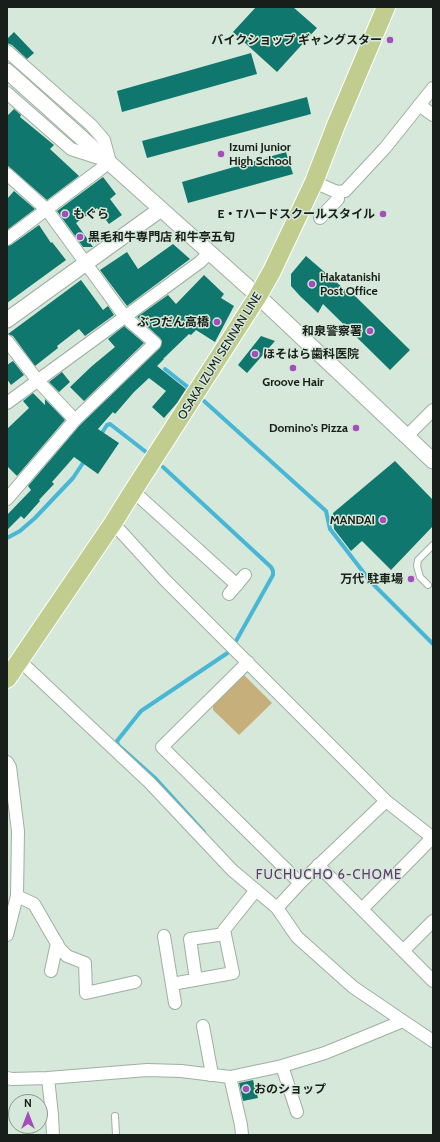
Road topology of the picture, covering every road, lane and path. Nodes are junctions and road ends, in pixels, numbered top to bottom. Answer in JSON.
{"nodes":[{"id":1,"x":386,"y":7,"type":"edge"},
{"id":2,"x":7,"y":51,"type":"edge"},
{"id":3,"x":7,"y":71,"type":"edge"},
{"id":4,"x":433,"y":88,"type":"edge"},
{"id":5,"x":7,"y":93,"type":"edge"},
{"id":6,"x":419,"y":105,"type":"junction"},
{"id":7,"x":433,"y":115,"type":"edge"},
{"id":8,"x":110,"y":162,"type":"junction"},
{"id":9,"x":7,"y":174,"type":"edge"},
{"id":10,"x":314,"y":182,"type":"junction"},
{"id":11,"x":337,"y":192,"type":"junction"},
{"id":12,"x":46,"y":210,"type":"junction"},
{"id":13,"x":161,"y":210,"type":"junction"},
{"id":14,"x":320,"y":218,"type":"dead end"},
{"id":15,"x":7,"y":239,"type":"edge"},
{"id":16,"x":209,"y":253,"type":"junction"},
{"id":17,"x":86,"y":262,"type":"junction"},
{"id":18,"x":258,"y":296,"type":"junction"},
{"id":19,"x":125,"y":317,"type":"junction"},
{"id":20,"x":7,"y":320,"type":"edge"},
{"id":21,"x":7,"y":341,"type":"edge"},
{"id":22,"x":38,"y":381,"type":"junction"},
{"id":23,"x":7,"y":403,"type":"edge"},
{"id":24,"x":433,"y":410,"type":"edge"},
{"id":25,"x":75,"y":420,"type":"junction"},
{"id":26,"x":407,"y":436,"type":"junction"},
{"id":27,"x":433,"y":462,"type":"edge"},
{"id":28,"x":132,"y":491,"type":"junction"},
{"id":29,"x":7,"y":499,"type":"edge"},
{"id":30,"x":113,"y":523,"type":"junction"},
{"id":31,"x":433,"y":545,"type":"edge"},
{"id":32,"x":245,"y":575,"type":"dead end"},
{"id":33,"x":237,"y":585,"type":"junction"},
{"id":34,"x":428,"y":585,"type":"dead end"},
{"id":35,"x":229,"y":594,"type":"dead end"},
{"id":36,"x":19,"y":660,"type":"junction"},
{"id":37,"x":248,"y":662,"type":"junction"},
{"id":38,"x":7,"y":679,"type":"edge"},
{"id":39,"x":7,"y":762,"type":"edge"},
{"id":40,"x":386,"y":801,"type":"junction"},
{"id":41,"x":433,"y":837,"type":"edge"},
{"id":42,"x":318,"y":865,"type":"junction"},
{"id":43,"x":300,"y":883,"type":"junction"},
{"id":44,"x":256,"y":890,"type":"junction"},
{"id":45,"x":17,"y":896,"type":"junction"},
{"id":46,"x":277,"y":908,"type":"junction"},
{"id":47,"x":362,"y":909,"type":"junction"},
{"id":48,"x":433,"y":921,"type":"edge"},
{"id":49,"x":225,"y":934,"type":"junction"},
{"id":50,"x":7,"y":936,"type":"edge"},
{"id":51,"x":164,"y":936,"type":"dead end"},
{"id":52,"x":57,"y":943,"type":"junction"},
{"id":53,"x":403,"y":951,"type":"junction"},
{"id":54,"x":51,"y":971,"type":"dead end"},
{"id":55,"x":196,"y":980,"type":"junction"},
{"id":56,"x":433,"y":981,"type":"edge"},
{"id":57,"x":135,"y":982,"type":"dead end"},
{"id":58,"x":172,"y":984,"type":"junction"},
{"id":59,"x":175,"y":1003,"type":"dead end"},
{"id":60,"x":403,"y":1021,"type":"junction"},
{"id":61,"x":203,"y":1026,"type":"dead end"},
{"id":62,"x":433,"y":1041,"type":"edge"},
{"id":63,"x":282,"y":1066,"type":"junction"},
{"id":64,"x":210,"y":1075,"type":"junction"},
{"id":65,"x":230,"y":1077,"type":"junction"},
{"id":66,"x":7,"y":1078,"type":"edge"},
{"id":67,"x":48,"y":1078,"type":"junction"},
{"id":68,"x":297,"y":1112,"type":"dead end"},
{"id":69,"x":115,"y":1116,"type":"dead end"},
{"id":70,"x":54,"y":1135,"type":"edge"},
{"id":71,"x":116,"y":1135,"type":"edge"},
{"id":72,"x":242,"y":1135,"type":"edge"}],
"edges":[{"from":1,"to":10,"type":"main road","name":"OSAKA IZUMI SENNAN LINE"},
{"from":2,"to":8,"type":"street"},
{"from":3,"to":8,"type":"street"},
{"from":4,"to":6,"type":"street"},
{"from":5,"to":8,"type":"street"},
{"from":6,"to":7,"type":"street"},
{"from":6,"to":11,"type":"street"},
{"from":8,"to":12,"type":"street"},
{"from":8,"to":13,"type":"street"},
{"from":9,"to":12,"type":"street"},
{"from":10,"to":11,"type":"street"},
{"from":10,"to":18,"type":"main road","name":"OSAKA IZUMI SENNAN LINE"},
{"from":11,"to":14,"type":"street"},
{"from":12,"to":15,"type":"street"},
{"from":12,"to":17,"type":"street"},
{"from":13,"to":16,"type":"street"},
{"from":13,"to":17,"type":"street"},
{"from":16,"to":18,"type":"street"},
{"from":16,"to":19,"type":"street"},
{"from":17,"to":19,"type":"street"},
{"from":17,"to":20,"type":"street"},
{"from":18,"to":26,"type":"street"},
{"from":18,"to":28,"type":"main road","name":"OSAKA IZUMI SENNAN LINE"},
{"from":19,"to":22,"type":"street"},
{"from":19,"to":25,"type":"street"},
{"from":21,"to":22,"type":"street"},
{"from":22,"to":23,"type":"street"},
{"from":22,"to":25,"type":"street"},
{"from":24,"to":26,"type":"street"},
{"from":25,"to":29,"type":"street"},
{"from":26,"to":27,"type":"street"},
{"from":28,"to":30,"type":"main road","name":"OSAKA IZUMI SENNAN LINE"},
{"from":28,"to":33,"type":"street"},
{"from":30,"to":36,"type":"main road","name":"OSAKA IZUMI SENNAN LINE"},
{"from":30,"to":37,"type":"street"},
{"from":31,"to":34,"type":"lane"},
{"from":32,"to":33,"type":"street"},
{"from":33,"to":35,"type":"street"},
{"from":36,"to":38,"type":"main road","name":"OSAKA IZUMI SENNAN LINE"},
{"from":36,"to":44,"type":"street"},
{"from":37,"to":40,"type":"street"},
{"from":37,"to":43,"type":"street"},
{"from":39,"to":45,"type":"street"},
{"from":40,"to":41,"type":"street"},
{"from":40,"to":42,"type":"street"},
{"from":41,"to":47,"type":"street"},
{"from":42,"to":43,"type":"street"},
{"from":42,"to":47,"type":"street"},
{"from":43,"to":46,"type":"street"},
{"from":44,"to":46,"type":"street"},
{"from":44,"to":49,"type":"street"},
{"from":45,"to":50,"type":"street"},
{"from":45,"to":52,"type":"street"},
{"from":46,"to":60,"type":"street"},
{"from":47,"to":53,"type":"street"},
{"from":48,"to":53,"type":"street"},
{"from":49,"to":55,"type":"street"},
{"from":49,"to":55,"type":"street"},
{"from":51,"to":58,"type":"street"},
{"from":52,"to":54,"type":"street"},
{"from":52,"to":57,"type":"street"},
{"from":53,"to":56,"type":"street"},
{"from":55,"to":58,"type":"street"},
{"from":58,"to":59,"type":"street"},
{"from":60,"to":62,"type":"street"},
{"from":60,"to":63,"type":"street"},
{"from":61,"to":64,"type":"street"},
{"from":63,"to":65,"type":"street"},
{"from":63,"to":68,"type":"street"},
{"from":64,"to":65,"type":"street"},
{"from":64,"to":67,"type":"street"},
{"from":65,"to":72,"type":"street"},
{"from":66,"to":67,"type":"street"},
{"from":67,"to":70,"type":"street"},
{"from":69,"to":71,"type":"lane"}]}
